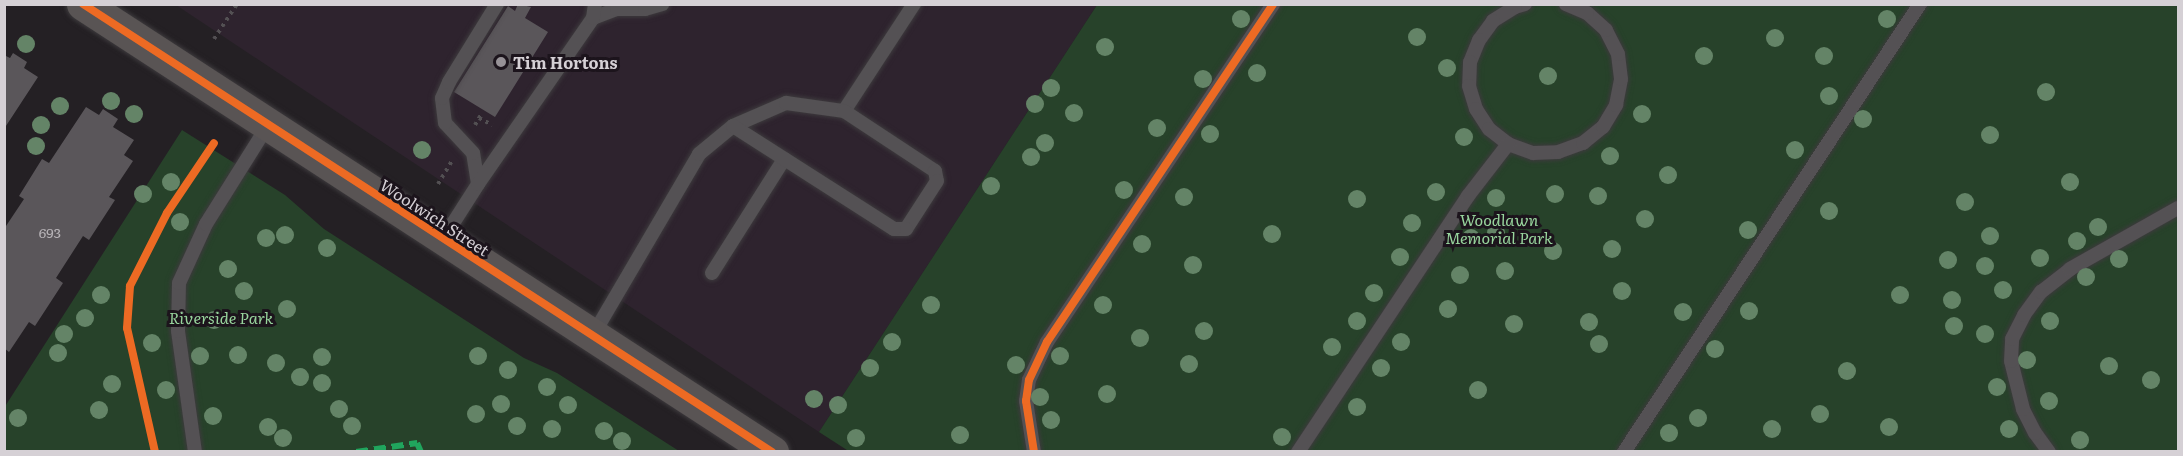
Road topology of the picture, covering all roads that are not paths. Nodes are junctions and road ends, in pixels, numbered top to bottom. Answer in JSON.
{"nodes":[{"id":1,"x":83,"y":4,"type":"edge"},
{"id":2,"x":497,"y":4,"type":"edge"},
{"id":3,"x":662,"y":4,"type":"edge"},
{"id":4,"x":914,"y":4,"type":"edge"},
{"id":5,"x":1273,"y":4,"type":"edge"},
{"id":6,"x":1566,"y":4,"type":"edge"},
{"id":7,"x":1920,"y":4,"type":"edge"},
{"id":8,"x":1518,"y":5,"type":"edge"},
{"id":9,"x":1590,"y":9,"type":"edge"},
{"id":10,"x":594,"y":11,"type":"edge"},
{"id":11,"x":844,"y":111,"type":"junction"},
{"id":12,"x":268,"y":125,"type":"junction"},
{"id":13,"x":733,"y":126,"type":"junction"},
{"id":14,"x":1508,"y":144,"type":"junction"},
{"id":15,"x":784,"y":159,"type":"junction"},
{"id":16,"x":478,"y":184,"type":"junction"},
{"id":17,"x":2178,"y":208,"type":"edge"},
{"id":18,"x":443,"y":239,"type":"junction"},
{"id":19,"x":712,"y":273,"type":"dead end"},
{"id":20,"x":593,"y":335,"type":"junction"},
{"id":21,"x":195,"y":452,"type":"edge"},
{"id":22,"x":772,"y":452,"type":"edge"},
{"id":23,"x":1034,"y":452,"type":"edge"},
{"id":24,"x":1298,"y":452,"type":"edge"},
{"id":25,"x":1624,"y":452,"type":"edge"},
{"id":26,"x":2049,"y":452,"type":"edge"}],
"edges":[{"from":1,"to":12,"type":"main road","name":"Woolwich Street"},
{"from":2,"to":16,"type":"lane"},
{"from":3,"to":10,"type":"lane"},
{"from":4,"to":11,"type":"lane"},
{"from":5,"to":23,"type":"lane"},
{"from":6,"to":9,"type":"lane"},
{"from":7,"to":25,"type":"lane"},
{"from":8,"to":14,"type":"lane"},
{"from":9,"to":14,"type":"lane"},
{"from":10,"to":16,"type":"lane"},
{"from":11,"to":13,"type":"lane"},
{"from":11,"to":15,"type":"lane"},
{"from":12,"to":18,"type":"main road","name":"Woolwich Street"},
{"from":12,"to":21,"type":"lane"},
{"from":13,"to":15,"type":"lane"},
{"from":13,"to":20,"type":"lane"},
{"from":14,"to":24,"type":"lane"},
{"from":15,"to":19,"type":"lane"},
{"from":16,"to":18,"type":"lane"},
{"from":17,"to":26,"type":"lane"},
{"from":18,"to":20,"type":"main road","name":"Woolwich Street"},
{"from":20,"to":22,"type":"main road","name":"Woolwich Street"}]}
